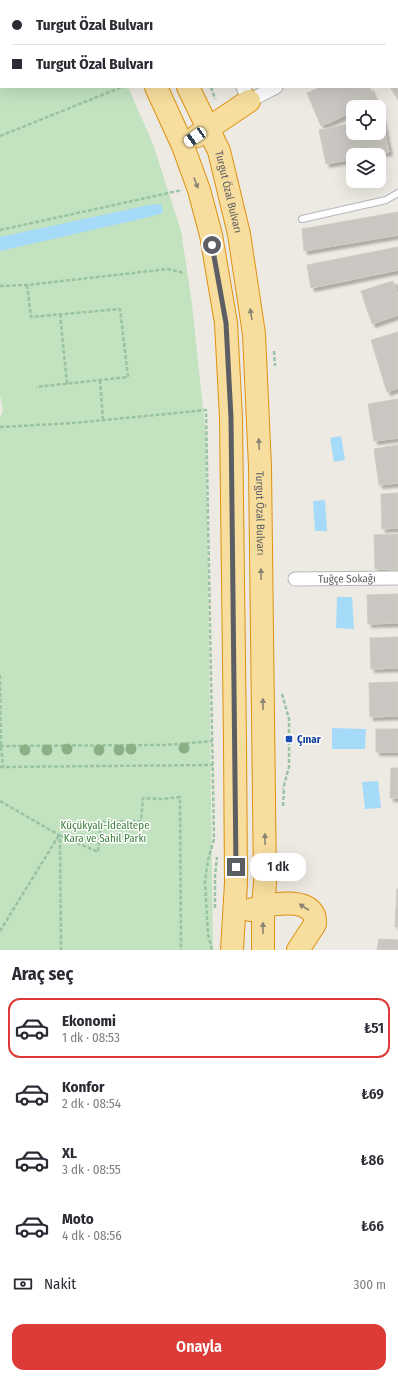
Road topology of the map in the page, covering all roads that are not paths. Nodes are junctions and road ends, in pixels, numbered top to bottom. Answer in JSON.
{"nodes":[{"id":1,"x":156,"y":88,"type":"edge"},
{"id":2,"x":167,"y":88,"type":"edge"},
{"id":3,"x":272,"y":88,"type":"edge"},
{"id":4,"x":201,"y":90,"type":"edge"},
{"id":5,"x":246,"y":94,"type":"edge"},
{"id":6,"x":208,"y":128,"type":"junction"},
{"id":7,"x":182,"y":146,"type":"junction"},
{"id":8,"x":398,"y":193,"type":"edge"},
{"id":9,"x":302,"y":219,"type":"dead end"},
{"id":10,"x":398,"y":578,"type":"edge"},
{"id":11,"x":295,"y":579,"type":"dead end"},
{"id":12,"x":263,"y":906,"type":"junction"},
{"id":13,"x":234,"y":927,"type":"junction"},
{"id":14,"x":232,"y":950,"type":"edge"},
{"id":15,"x":263,"y":950,"type":"edge"},
{"id":16,"x":298,"y":950,"type":"edge"}],
"edges":[{"from":1,"to":7,"type":"highway"},
{"from":2,"to":6,"type":"highway"},
{"from":3,"to":5,"type":"street"},
{"from":4,"to":5,"type":"highway"},
{"from":4,"to":6,"type":"highway","name":"Turgut Özal Bulvarı"},
{"from":5,"to":6,"type":"highway"},
{"from":6,"to":7,"type":"highway"},
{"from":12,"to":6,"type":"highway","name":"Turgut Özal Bulvarı","one_way":true},
{"from":7,"to":13,"type":"highway","one_way":true},
{"from":8,"to":9,"type":"lane"},
{"from":10,"to":11,"type":"street","name":"Tuğçe Sokağı"},
{"from":12,"to":13,"type":"highway"},
{"from":15,"to":12,"type":"highway","name":"Turgut Özal Bulvarı","one_way":true},
{"from":16,"to":12,"type":"highway","one_way":true},
{"from":13,"to":14,"type":"highway"}]}
